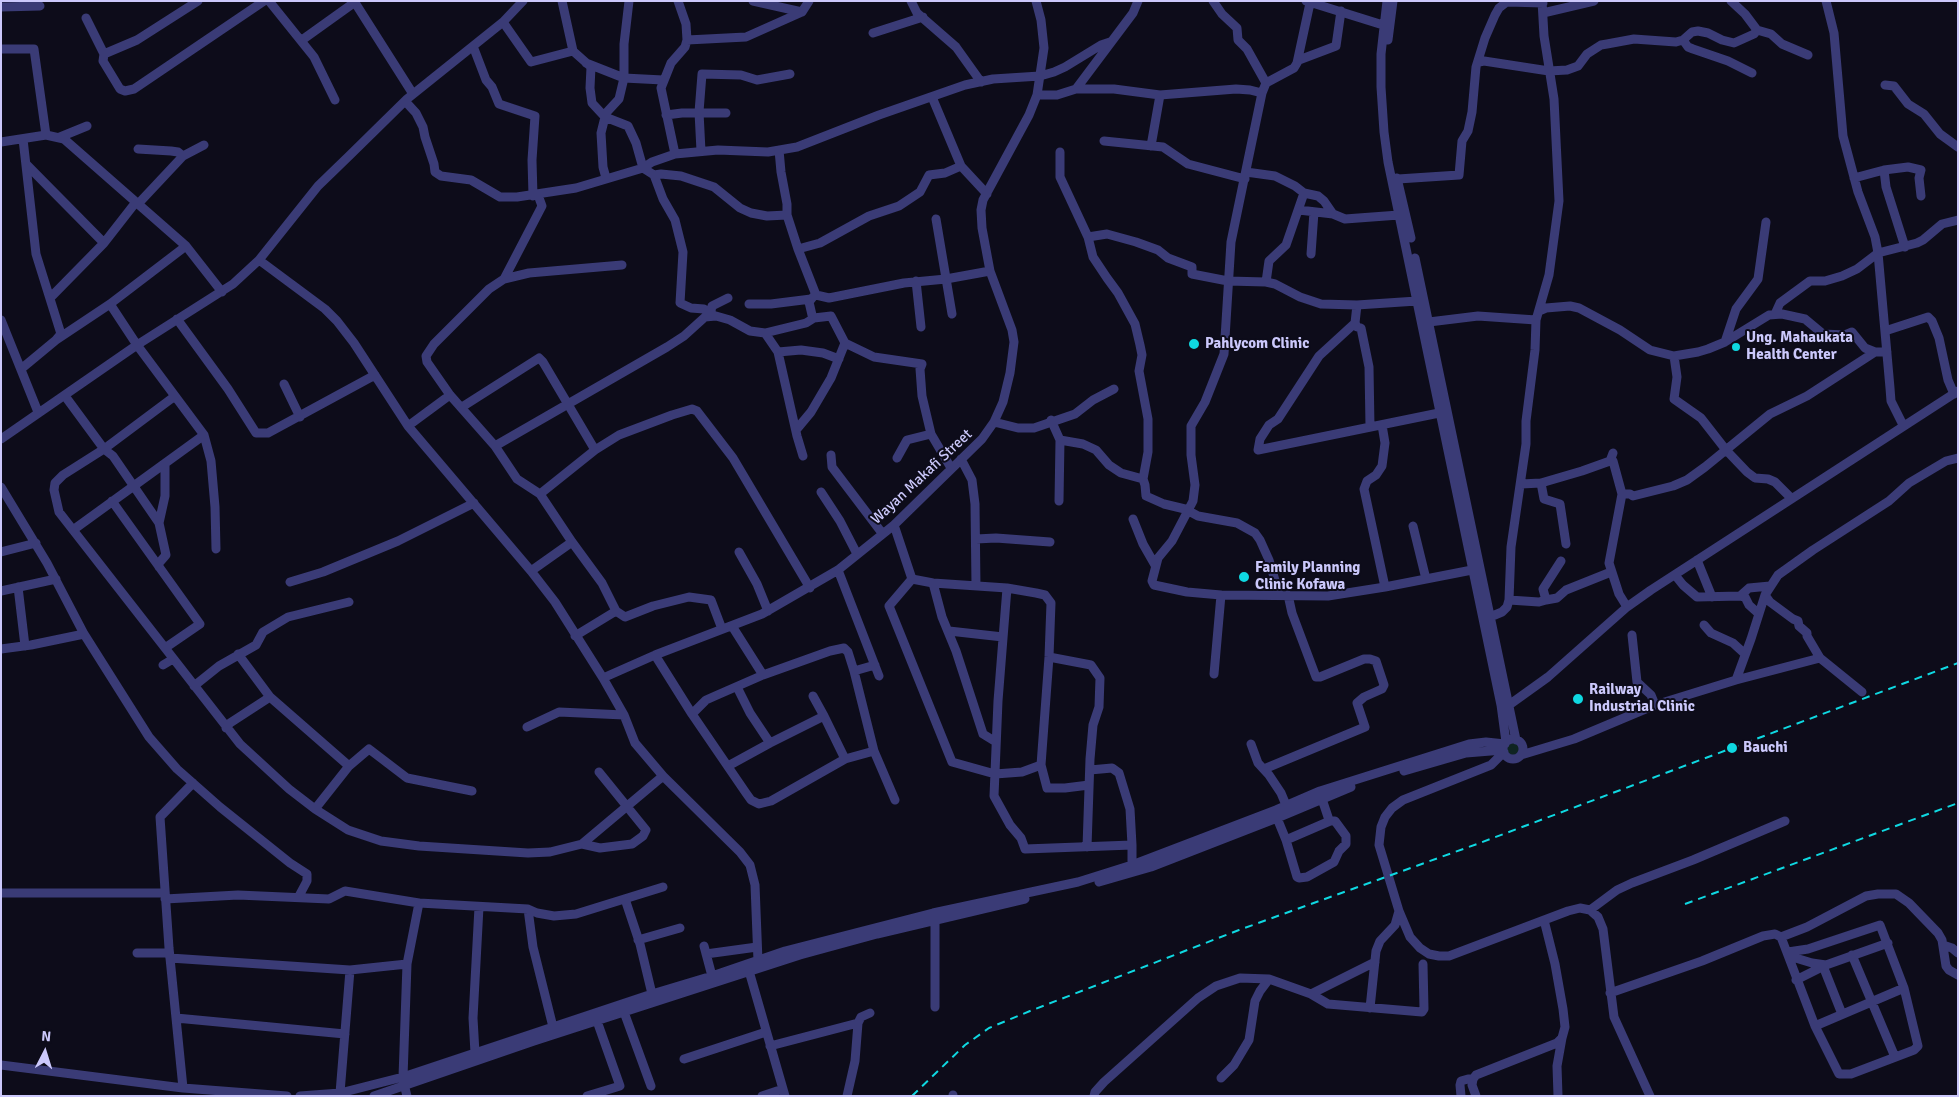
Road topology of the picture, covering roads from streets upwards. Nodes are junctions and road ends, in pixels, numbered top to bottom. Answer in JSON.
{"nodes":[{"id":1,"x":198,"y":1,"type":"edge"},
{"id":2,"x":264,"y":1,"type":"edge"},
{"id":3,"x":269,"y":1,"type":"edge"},
{"id":4,"x":523,"y":1,"type":"edge"},
{"id":5,"x":562,"y":1,"type":"edge"},
{"id":6,"x":629,"y":1,"type":"edge"},
{"id":7,"x":678,"y":1,"type":"edge"},
{"id":8,"x":753,"y":1,"type":"edge"},
{"id":9,"x":809,"y":1,"type":"edge"},
{"id":10,"x":911,"y":1,"type":"edge"},
{"id":11,"x":1036,"y":1,"type":"edge"},
{"id":12,"x":1138,"y":1,"type":"edge"},
{"id":13,"x":1213,"y":1,"type":"edge"},
{"id":14,"x":1386,"y":1,"type":"edge"},
{"id":15,"x":1393,"y":1,"type":"edge"},
{"id":16,"x":1594,"y":1,"type":"edge"},
{"id":17,"x":1731,"y":1,"type":"edge"},
{"id":18,"x":1826,"y":1,"type":"edge"},
{"id":19,"x":354,"y":2,"type":"edge"},
{"id":20,"x":1308,"y":2,"type":"edge"},
{"id":21,"x":1505,"y":2,"type":"edge"},
{"id":22,"x":1542,"y":2,"type":"edge"},
{"id":23,"x":40,"y":6,"type":"dead end"},
{"id":24,"x":1,"y":7,"type":"edge"},
{"id":25,"x":1336,"y":7,"type":"edge"},
{"id":26,"x":802,"y":12,"type":"junction"},
{"id":27,"x":1543,"y":13,"type":"junction"},
{"id":28,"x":923,"y":17,"type":"junction"},
{"id":29,"x":86,"y":18,"type":"dead end"},
{"id":30,"x":503,"y":22,"type":"junction"},
{"id":31,"x":1383,"y":25,"type":"junction"},
{"id":32,"x":1756,"y":30,"type":"junction"},
{"id":33,"x":873,"y":33,"type":"dead end"},
{"id":34,"x":302,"y":40,"type":"junction"},
{"id":35,"x":688,"y":40,"type":"junction"},
{"id":36,"x":1683,"y":40,"type":"junction"},
{"id":37,"x":1110,"y":42,"type":"junction"},
{"id":38,"x":472,"y":46,"type":"junction"},
{"id":39,"x":1,"y":49,"type":"edge"},
{"id":40,"x":573,"y":51,"type":"junction"},
{"id":41,"x":104,"y":54,"type":"junction"},
{"id":42,"x":1808,"y":54,"type":"dead end"},
{"id":43,"x":1299,"y":60,"type":"junction"},
{"id":44,"x":583,"y":62,"type":"junction"},
{"id":45,"x":1479,"y":62,"type":"junction"},
{"id":46,"x":1549,"y":71,"type":"junction"},
{"id":47,"x":1752,"y":73,"type":"dead end"},
{"id":48,"x":790,"y":74,"type":"dead end"},
{"id":49,"x":1040,"y":76,"type":"junction"},
{"id":50,"x":624,"y":78,"type":"junction"},
{"id":51,"x":663,"y":80,"type":"junction"},
{"id":52,"x":982,"y":82,"type":"junction"},
{"id":53,"x":1266,"y":83,"type":"junction"},
{"id":54,"x":1885,"y":85,"type":"dead end"},
{"id":55,"x":1076,"y":89,"type":"junction"},
{"id":56,"x":1262,"y":93,"type":"junction"},
{"id":57,"x":413,"y":94,"type":"junction"},
{"id":58,"x":1037,"y":95,"type":"junction"},
{"id":59,"x":1160,"y":95,"type":"junction"},
{"id":60,"x":932,"y":97,"type":"junction"},
{"id":61,"x":335,"y":100,"type":"dead end"},
{"id":62,"x":405,"y":101,"type":"junction"},
{"id":63,"x":699,"y":112,"type":"junction"},
{"id":64,"x":726,"y":114,"type":"dead end"},
{"id":65,"x":666,"y":116,"type":"junction"},
{"id":66,"x":605,"y":117,"type":"junction"},
{"id":67,"x":87,"y":126,"type":"dead end"},
{"id":68,"x":46,"y":135,"type":"junction"},
{"id":69,"x":60,"y":137,"type":"junction"},
{"id":70,"x":23,"y":139,"type":"junction"},
{"id":71,"x":1104,"y":141,"type":"dead end"},
{"id":72,"x":1,"y":142,"type":"edge"},
{"id":73,"x":204,"y":145,"type":"dead end"},
{"id":74,"x":1151,"y":146,"type":"junction"},
{"id":75,"x":1958,"y":147,"type":"edge"},
{"id":76,"x":138,"y":149,"type":"dead end"},
{"id":77,"x":779,"y":150,"type":"junction"},
{"id":78,"x":701,"y":151,"type":"junction"},
{"id":79,"x":1060,"y":152,"type":"dead end"},
{"id":80,"x":675,"y":154,"type":"junction"},
{"id":81,"x":183,"y":156,"type":"junction"},
{"id":82,"x":26,"y":164,"type":"junction"},
{"id":83,"x":961,"y":166,"type":"junction"},
{"id":84,"x":643,"y":168,"type":"junction"},
{"id":85,"x":1884,"y":170,"type":"junction"},
{"id":86,"x":654,"y":174,"type":"junction"},
{"id":87,"x":1246,"y":175,"type":"junction"},
{"id":88,"x":606,"y":178,"type":"junction"},
{"id":89,"x":1854,"y":178,"type":"junction"},
{"id":90,"x":1398,"y":179,"type":"junction"},
{"id":91,"x":1304,"y":193,"type":"junction"},
{"id":92,"x":986,"y":194,"type":"junction"},
{"id":93,"x":536,"y":195,"type":"junction"},
{"id":94,"x":1921,"y":196,"type":"dead end"},
{"id":95,"x":137,"y":203,"type":"junction"},
{"id":96,"x":1299,"y":210,"type":"junction"},
{"id":97,"x":1314,"y":212,"type":"junction"},
{"id":98,"x":1333,"y":214,"type":"junction"},
{"id":99,"x":787,"y":215,"type":"junction"},
{"id":100,"x":1399,"y":215,"type":"junction"},
{"id":101,"x":936,"y":219,"type":"dead end"},
{"id":102,"x":1958,"y":220,"type":"edge"},
{"id":103,"x":1766,"y":222,"type":"dead end"},
{"id":104,"x":1088,"y":237,"type":"junction"},
{"id":105,"x":104,"y":243,"type":"junction"},
{"id":106,"x":186,"y":246,"type":"junction"},
{"id":107,"x":1905,"y":247,"type":"junction"},
{"id":108,"x":798,"y":250,"type":"junction"},
{"id":109,"x":1878,"y":253,"type":"junction"},
{"id":110,"x":1311,"y":254,"type":"dead end"},
{"id":111,"x":259,"y":260,"type":"junction"},
{"id":112,"x":622,"y":265,"type":"dead end"},
{"id":113,"x":990,"y":271,"type":"junction"},
{"id":114,"x":504,"y":279,"type":"junction"},
{"id":115,"x":946,"y":279,"type":"junction"},
{"id":116,"x":916,"y":281,"type":"junction"},
{"id":117,"x":1228,"y":282,"type":"junction"},
{"id":118,"x":1266,"y":282,"type":"junction"},
{"id":119,"x":222,"y":292,"type":"junction"},
{"id":120,"x":50,"y":297,"type":"junction"},
{"id":121,"x":813,"y":297,"type":"junction"},
{"id":122,"x":728,"y":298,"type":"dead end"},
{"id":123,"x":1417,"y":301,"type":"junction"},
{"id":124,"x":110,"y":304,"type":"junction"},
{"id":125,"x":749,"y":304,"type":"dead end"},
{"id":126,"x":1357,"y":305,"type":"junction"},
{"id":127,"x":1539,"y":311,"type":"junction"},
{"id":128,"x":952,"y":314,"type":"dead end"},
{"id":129,"x":1775,"y":314,"type":"junction"},
{"id":130,"x":710,"y":316,"type":"junction"},
{"id":131,"x":178,"y":318,"type":"junction"},
{"id":132,"x":814,"y":318,"type":"junction"},
{"id":133,"x":1,"y":320,"type":"edge"},
{"id":134,"x":1536,"y":320,"type":"junction"},
{"id":135,"x":1429,"y":322,"type":"junction"},
{"id":136,"x":1355,"y":323,"type":"junction"},
{"id":137,"x":921,"y":327,"type":"dead end"},
{"id":138,"x":1885,"y":331,"type":"junction"},
{"id":139,"x":765,"y":333,"type":"junction"},
{"id":140,"x":56,"y":340,"type":"junction"},
{"id":141,"x":1725,"y":342,"type":"junction"},
{"id":142,"x":845,"y":343,"type":"junction"},
{"id":143,"x":137,"y":344,"type":"junction"},
{"id":144,"x":778,"y":352,"type":"junction"},
{"id":145,"x":1875,"y":352,"type":"junction"},
{"id":146,"x":1887,"y":352,"type":"junction"},
{"id":147,"x":922,"y":354,"type":"dead end"},
{"id":148,"x":1674,"y":356,"type":"junction"},
{"id":149,"x":839,"y":359,"type":"junction"},
{"id":150,"x":922,"y":364,"type":"junction"},
{"id":151,"x":21,"y":369,"type":"junction"},
{"id":152,"x":376,"y":375,"type":"junction"},
{"id":153,"x":284,"y":384,"type":"dead end"},
{"id":154,"x":1114,"y":388,"type":"dead end"},
{"id":155,"x":1956,"y":392,"type":"edge"},
{"id":156,"x":65,"y":396,"type":"junction"},
{"id":157,"x":175,"y":396,"type":"junction"},
{"id":158,"x":450,"y":396,"type":"junction"},
{"id":159,"x":568,"y":405,"type":"junction"},
{"id":160,"x":462,"y":407,"type":"junction"},
{"id":161,"x":38,"y":412,"type":"junction"},
{"id":162,"x":1439,"y":413,"type":"junction"},
{"id":163,"x":300,"y":417,"type":"junction"},
{"id":164,"x":1051,"y":420,"type":"junction"},
{"id":165,"x":994,"y":422,"type":"junction"},
{"id":166,"x":1382,"y":425,"type":"junction"},
{"id":167,"x":1903,"y":425,"type":"junction"},
{"id":168,"x":408,"y":426,"type":"junction"},
{"id":169,"x":1370,"y":427,"type":"junction"},
{"id":170,"x":796,"y":430,"type":"junction"},
{"id":171,"x":931,"y":434,"type":"junction"},
{"id":172,"x":204,"y":435,"type":"junction"},
{"id":173,"x":1,"y":439,"type":"edge"},
{"id":174,"x":1060,"y":440,"type":"junction"},
{"id":175,"x":495,"y":446,"type":"junction"},
{"id":176,"x":104,"y":449,"type":"junction"},
{"id":177,"x":595,"y":450,"type":"junction"},
{"id":178,"x":1726,"y":450,"type":"junction"},
{"id":179,"x":830,"y":455,"type":"dead end"},
{"id":180,"x":803,"y":456,"type":"dead end"},
{"id":181,"x":897,"y":458,"type":"dead end"},
{"id":182,"x":1958,"y":458,"type":"edge"},
{"id":183,"x":961,"y":459,"type":"junction"},
{"id":184,"x":165,"y":465,"type":"junction"},
{"id":185,"x":951,"y":468,"type":"junction"},
{"id":186,"x":1143,"y":479,"type":"junction"},
{"id":187,"x":1542,"y":483,"type":"junction"},
{"id":188,"x":1521,"y":484,"type":"junction"},
{"id":189,"x":134,"y":486,"type":"junction"},
{"id":190,"x":1,"y":487,"type":"edge"},
{"id":191,"x":822,"y":492,"type":"dead end"},
{"id":192,"x":540,"y":494,"type":"junction"},
{"id":193,"x":1622,"y":494,"type":"junction"},
{"id":194,"x":1791,"y":498,"type":"junction"},
{"id":195,"x":112,"y":501,"type":"junction"},
{"id":196,"x":1059,"y":501,"type":"dead end"},
{"id":197,"x":474,"y":503,"type":"junction"},
{"id":198,"x":1189,"y":511,"type":"junction"},
{"id":199,"x":1133,"y":519,"type":"dead end"},
{"id":200,"x":159,"y":524,"type":"junction"},
{"id":201,"x":894,"y":525,"type":"junction"},
{"id":202,"x":1413,"y":526,"type":"dead end"},
{"id":203,"x":73,"y":530,"type":"junction"},
{"id":204,"x":882,"y":533,"type":"junction"},
{"id":205,"x":976,"y":539,"type":"junction"},
{"id":206,"x":572,"y":542,"type":"junction"},
{"id":207,"x":1050,"y":542,"type":"dead end"},
{"id":208,"x":36,"y":543,"type":"junction"},
{"id":209,"x":1566,"y":544,"type":"dead end"},
{"id":210,"x":216,"y":549,"type":"dead end"},
{"id":211,"x":1,"y":552,"type":"edge"},
{"id":212,"x":738,"y":552,"type":"dead end"},
{"id":213,"x":858,"y":554,"type":"junction"},
{"id":214,"x":1696,"y":560,"type":"junction"},
{"id":215,"x":1561,"y":561,"type":"dead end"},
{"id":216,"x":1155,"y":565,"type":"junction"},
{"id":217,"x":159,"y":567,"type":"junction"},
{"id":218,"x":531,"y":570,"type":"junction"},
{"id":219,"x":838,"y":570,"type":"junction"},
{"id":220,"x":1472,"y":570,"type":"junction"},
{"id":221,"x":1611,"y":572,"type":"junction"},
{"id":222,"x":1675,"y":575,"type":"junction"},
{"id":223,"x":56,"y":579,"type":"junction"},
{"id":224,"x":912,"y":579,"type":"junction"},
{"id":225,"x":1426,"y":579,"type":"junction"},
{"id":226,"x":290,"y":582,"type":"dead end"},
{"id":227,"x":932,"y":583,"type":"junction"},
{"id":228,"x":976,"y":586,"type":"junction"},
{"id":229,"x":1770,"y":586,"type":"junction"},
{"id":230,"x":18,"y":587,"type":"junction"},
{"id":231,"x":1385,"y":587,"type":"junction"},
{"id":232,"x":810,"y":588,"type":"junction"},
{"id":233,"x":1007,"y":588,"type":"junction"},
{"id":234,"x":1,"y":591,"type":"edge"},
{"id":235,"x":1765,"y":594,"type":"junction"},
{"id":236,"x":1221,"y":595,"type":"junction"},
{"id":237,"x":1284,"y":595,"type":"junction"},
{"id":238,"x":1740,"y":596,"type":"junction"},
{"id":239,"x":1712,"y":597,"type":"junction"},
{"id":240,"x":1509,"y":600,"type":"junction"},
{"id":241,"x":1546,"y":600,"type":"junction"},
{"id":242,"x":349,"y":602,"type":"dead end"},
{"id":243,"x":1627,"y":607,"type":"junction"},
{"id":244,"x":616,"y":611,"type":"junction"},
{"id":245,"x":768,"y":611,"type":"junction"},
{"id":246,"x":1759,"y":614,"type":"junction"},
{"id":247,"x":1490,"y":618,"type":"junction"},
{"id":248,"x":1704,"y":625,"type":"dead end"},
{"id":249,"x":732,"y":626,"type":"junction"},
{"id":250,"x":722,"y":629,"type":"junction"},
{"id":251,"x":949,"y":632,"type":"junction"},
{"id":252,"x":84,"y":634,"type":"junction"},
{"id":253,"x":1632,"y":635,"type":"dead end"},
{"id":254,"x":574,"y":636,"type":"junction"},
{"id":255,"x":1003,"y":637,"type":"junction"},
{"id":256,"x":25,"y":646,"type":"junction"},
{"id":257,"x":165,"y":648,"type":"junction"},
{"id":258,"x":1,"y":649,"type":"edge"},
{"id":259,"x":238,"y":654,"type":"junction"},
{"id":260,"x":1745,"y":654,"type":"junction"},
{"id":261,"x":655,"y":655,"type":"junction"},
{"id":262,"x":1050,"y":657,"type":"junction"},
{"id":263,"x":1820,"y":658,"type":"junction"},
{"id":264,"x":173,"y":659,"type":"junction"},
{"id":265,"x":875,"y":665,"type":"junction"},
{"id":266,"x":163,"y":666,"type":"dead end"},
{"id":267,"x":854,"y":671,"type":"junction"},
{"id":268,"x":1214,"y":674,"type":"dead end"},
{"id":269,"x":763,"y":676,"type":"junction"},
{"id":270,"x":879,"y":676,"type":"dead end"},
{"id":271,"x":603,"y":678,"type":"junction"},
{"id":272,"x":1736,"y":680,"type":"junction"},
{"id":273,"x":194,"y":686,"type":"junction"},
{"id":274,"x":738,"y":687,"type":"junction"},
{"id":275,"x":1862,"y":692,"type":"dead end"},
{"id":276,"x":270,"y":696,"type":"junction"},
{"id":277,"x":812,"y":696,"type":"dead end"},
{"id":278,"x":1509,"y":705,"type":"junction"},
{"id":279,"x":1655,"y":705,"type":"junction"},
{"id":280,"x":692,"y":714,"type":"junction"},
{"id":281,"x":624,"y":715,"type":"junction"},
{"id":282,"x":824,"y":716,"type":"junction"},
{"id":283,"x":527,"y":727,"type":"dead end"},
{"id":284,"x":226,"y":728,"type":"junction"},
{"id":285,"x":996,"y":742,"type":"junction"},
{"id":286,"x":1519,"y":742,"type":"junction"},
{"id":287,"x":770,"y":743,"type":"junction"},
{"id":288,"x":1251,"y":744,"type":"dead end"},
{"id":289,"x":1505,"y":747,"type":"junction"},
{"id":290,"x":1535,"y":750,"type":"junction"},
{"id":291,"x":874,"y":751,"type":"junction"},
{"id":292,"x":1518,"y":757,"type":"junction"},
{"id":293,"x":846,"y":759,"type":"junction"},
{"id":294,"x":1041,"y":765,"type":"junction"},
{"id":295,"x":1491,"y":765,"type":"junction"},
{"id":296,"x":349,"y":766,"type":"junction"},
{"id":297,"x":728,"y":766,"type":"junction"},
{"id":298,"x":1264,"y":769,"type":"junction"},
{"id":299,"x":1090,"y":770,"type":"junction"},
{"id":300,"x":599,"y":772,"type":"dead end"},
{"id":301,"x":995,"y":774,"type":"junction"},
{"id":302,"x":663,"y":776,"type":"junction"},
{"id":303,"x":193,"y":783,"type":"junction"},
{"id":304,"x":1089,"y":785,"type":"junction"},
{"id":305,"x":472,"y":791,"type":"dead end"},
{"id":306,"x":1322,"y":799,"type":"junction"},
{"id":307,"x":895,"y":800,"type":"dead end"},
{"id":308,"x":628,"y":805,"type":"junction"},
{"id":309,"x":1286,"y":806,"type":"junction"},
{"id":310,"x":315,"y":809,"type":"junction"},
{"id":311,"x":1277,"y":818,"type":"junction"},
{"id":312,"x":1330,"y":821,"type":"junction"},
{"id":313,"x":1785,"y":821,"type":"dead end"},
{"id":314,"x":1286,"y":840,"type":"junction"},
{"id":315,"x":582,"y":844,"type":"junction"},
{"id":316,"x":1132,"y":845,"type":"junction"},
{"id":317,"x":1087,"y":847,"type":"junction"},
{"id":318,"x":1127,"y":869,"type":"junction"},
{"id":319,"x":663,"y":888,"type":"dead end"},
{"id":320,"x":1,"y":893,"type":"edge"},
{"id":321,"x":165,"y":896,"type":"junction"},
{"id":322,"x":299,"y":896,"type":"junction"},
{"id":323,"x":625,"y":899,"type":"junction"},
{"id":324,"x":419,"y":903,"type":"junction"},
{"id":325,"x":479,"y":907,"type":"junction"},
{"id":326,"x":528,"y":909,"type":"junction"},
{"id":327,"x":1590,"y":910,"type":"junction"},
{"id":328,"x":1399,"y":911,"type":"junction"},
{"id":329,"x":935,"y":920,"type":"junction"},
{"id":330,"x":1544,"y":920,"type":"junction"},
{"id":331,"x":680,"y":928,"type":"dead end"},
{"id":332,"x":863,"y":934,"type":"junction"},
{"id":333,"x":1781,"y":937,"type":"junction"},
{"id":334,"x":638,"y":940,"type":"junction"},
{"id":335,"x":1888,"y":942,"type":"junction"},
{"id":336,"x":1943,"y":945,"type":"junction"},
{"id":337,"x":757,"y":947,"type":"junction"},
{"id":338,"x":137,"y":953,"type":"dead end"},
{"id":339,"x":1958,"y":953,"type":"edge"},
{"id":340,"x":1788,"y":954,"type":"junction"},
{"id":341,"x":1852,"y":955,"type":"junction"},
{"id":342,"x":170,"y":958,"type":"junction"},
{"id":343,"x":758,"y":961,"type":"junction"},
{"id":344,"x":1375,"y":962,"type":"junction"},
{"id":345,"x":407,"y":964,"type":"junction"},
{"id":346,"x":1423,"y":964,"type":"dead end"},
{"id":347,"x":1825,"y":966,"type":"junction"},
{"id":348,"x":350,"y":970,"type":"junction"},
{"id":349,"x":749,"y":971,"type":"junction"},
{"id":350,"x":712,"y":976,"type":"junction"},
{"id":351,"x":1958,"y":976,"type":"edge"},
{"id":352,"x":1269,"y":979,"type":"junction"},
{"id":353,"x":1796,"y":980,"type":"junction"},
{"id":354,"x":1904,"y":988,"type":"junction"},
{"id":355,"x":1610,"y":993,"type":"junction"},
{"id":356,"x":652,"y":994,"type":"junction"},
{"id":357,"x":1311,"y":994,"type":"junction"},
{"id":358,"x":1872,"y":1002,"type":"junction"},
{"id":359,"x":935,"y":1007,"type":"dead end"},
{"id":360,"x":1370,"y":1008,"type":"junction"},
{"id":361,"x":624,"y":1012,"type":"junction"},
{"id":362,"x":870,"y":1013,"type":"dead end"},
{"id":363,"x":1842,"y":1014,"type":"junction"},
{"id":364,"x":176,"y":1018,"type":"junction"},
{"id":365,"x":597,"y":1021,"type":"junction"},
{"id":366,"x":858,"y":1023,"type":"junction"},
{"id":367,"x":1815,"y":1026,"type":"junction"},
{"id":368,"x":553,"y":1027,"type":"junction"},
{"id":369,"x":766,"y":1032,"type":"junction"},
{"id":370,"x":345,"y":1034,"type":"junction"},
{"id":371,"x":1562,"y":1038,"type":"junction"},
{"id":372,"x":770,"y":1046,"type":"junction"},
{"id":373,"x":475,"y":1053,"type":"junction"},
{"id":374,"x":1895,"y":1057,"type":"junction"},
{"id":375,"x":684,"y":1059,"type":"dead end"},
{"id":376,"x":1,"y":1065,"type":"edge"},
{"id":377,"x":1,"y":1071,"type":"edge"},
{"id":378,"x":1221,"y":1078,"type":"dead end"},
{"id":379,"x":1473,"y":1080,"type":"junction"},
{"id":380,"x":404,"y":1081,"type":"junction"},
{"id":381,"x":651,"y":1086,"type":"dead end"},
{"id":382,"x":183,"y":1088,"type":"junction"},
{"id":383,"x":340,"y":1092,"type":"junction"},
{"id":384,"x":784,"y":1092,"type":"edge"},
{"id":385,"x":224,"y":1094,"type":"edge"},
{"id":386,"x":211,"y":1096,"type":"edge"},
{"id":387,"x":288,"y":1096,"type":"edge"},
{"id":388,"x":300,"y":1096,"type":"edge"},
{"id":389,"x":374,"y":1096,"type":"edge"},
{"id":390,"x":407,"y":1096,"type":"edge"},
{"id":391,"x":587,"y":1096,"type":"edge"},
{"id":392,"x":762,"y":1096,"type":"edge"},
{"id":393,"x":846,"y":1096,"type":"edge"},
{"id":394,"x":1094,"y":1096,"type":"edge"},
{"id":395,"x":1461,"y":1096,"type":"edge"},
{"id":396,"x":1476,"y":1096,"type":"edge"},
{"id":397,"x":1558,"y":1096,"type":"edge"},
{"id":398,"x":1650,"y":1096,"type":"edge"}],
"edges":[{"from":1,"to":41,"type":"street"},
{"from":2,"to":41,"type":"street"},
{"from":3,"to":34,"type":"street"},
{"from":4,"to":30,"type":"street"},
{"from":5,"to":40,"type":"street"},
{"from":6,"to":50,"type":"street"},
{"from":7,"to":35,"type":"street"},
{"from":8,"to":26,"type":"street"},
{"from":9,"to":26,"type":"street"},
{"from":10,"to":28,"type":"street"},
{"from":11,"to":49,"type":"street","name":"Wayan Makafi Street"},
{"from":12,"to":37,"type":"street"},
{"from":13,"to":53,"type":"street"},
{"from":14,"to":31,"type":"street"},
{"from":15,"to":90,"type":"street"},
{"from":16,"to":27,"type":"street"},
{"from":17,"to":32,"type":"street"},
{"from":18,"to":89,"type":"street"},
{"from":19,"to":34,"type":"street"},
{"from":19,"to":57,"type":"street"},
{"from":20,"to":25,"type":"street"},
{"from":20,"to":43,"type":"street"},
{"from":21,"to":22,"type":"street"},
{"from":21,"to":45,"type":"street"},
{"from":22,"to":27,"type":"street"},
{"from":23,"to":24,"type":"street"},
{"from":25,"to":31,"type":"street"},
{"from":25,"to":43,"type":"street"},
{"from":26,"to":35,"type":"street"},
{"from":27,"to":46,"type":"street"},
{"from":28,"to":33,"type":"street"},
{"from":28,"to":52,"type":"street"},
{"from":29,"to":41,"type":"street"},
{"from":30,"to":38,"type":"street"},
{"from":30,"to":40,"type":"street"},
{"from":31,"to":100,"type":"street"},
{"from":32,"to":36,"type":"street"},
{"from":32,"to":42,"type":"street"},
{"from":34,"to":61,"type":"street"},
{"from":35,"to":51,"type":"street"},
{"from":36,"to":46,"type":"street"},
{"from":36,"to":47,"type":"street"},
{"from":37,"to":49,"type":"street"},
{"from":37,"to":55,"type":"street"},
{"from":38,"to":57,"type":"street"},
{"from":38,"to":93,"type":"street"},
{"from":39,"to":68,"type":"street"},
{"from":40,"to":44,"type":"street"},
{"from":43,"to":53,"type":"street"},
{"from":44,"to":50,"type":"street"},
{"from":44,"to":66,"type":"street"},
{"from":45,"to":46,"type":"street"},
{"from":45,"to":90,"type":"street"},
{"from":46,"to":127,"type":"street"},
{"from":48,"to":63,"type":"street"},
{"from":49,"to":52,"type":"street"},
{"from":49,"to":58,"type":"street","name":"Wayan Makafi Street"},
{"from":50,"to":51,"type":"street"},
{"from":50,"to":66,"type":"street"},
{"from":51,"to":65,"type":"street"},
{"from":52,"to":60,"type":"street"},
{"from":53,"to":56,"type":"street"},
{"from":54,"to":75,"type":"street"},
{"from":55,"to":58,"type":"street"},
{"from":55,"to":59,"type":"street"},
{"from":56,"to":59,"type":"street"},
{"from":56,"to":87,"type":"street"},
{"from":57,"to":62,"type":"street"},
{"from":58,"to":92,"type":"street","name":"Wayan Makafi Street"},
{"from":59,"to":74,"type":"street"},
{"from":60,"to":77,"type":"street"},
{"from":60,"to":83,"type":"street"},
{"from":62,"to":93,"type":"street"},
{"from":62,"to":111,"type":"street"},
{"from":63,"to":64,"type":"street"},
{"from":63,"to":65,"type":"street"},
{"from":63,"to":78,"type":"street"},
{"from":65,"to":80,"type":"street"},
{"from":66,"to":84,"type":"street"},
{"from":66,"to":88,"type":"street"},
{"from":67,"to":69,"type":"street"},
{"from":68,"to":69,"type":"street"},
{"from":68,"to":70,"type":"street"},
{"from":69,"to":95,"type":"street"},
{"from":70,"to":72,"type":"street"},
{"from":70,"to":82,"type":"street"},
{"from":71,"to":74,"type":"street"},
{"from":73,"to":81,"type":"street"},
{"from":74,"to":87,"type":"street"},
{"from":76,"to":81,"type":"street"},
{"from":77,"to":78,"type":"street"},
{"from":77,"to":99,"type":"street"},
{"from":78,"to":80,"type":"street"},
{"from":79,"to":104,"type":"street"},
{"from":80,"to":84,"type":"street"},
{"from":81,"to":95,"type":"street"},
{"from":82,"to":105,"type":"street"},
{"from":82,"to":120,"type":"street"},
{"from":83,"to":92,"type":"street"},
{"from":83,"to":108,"type":"street"},
{"from":84,"to":86,"type":"street"},
{"from":84,"to":88,"type":"street"},
{"from":85,"to":89,"type":"street"},
{"from":85,"to":94,"type":"street"},
{"from":85,"to":107,"type":"street"},
{"from":86,"to":99,"type":"street"},
{"from":86,"to":130,"type":"street"},
{"from":87,"to":91,"type":"street"},
{"from":87,"to":117,"type":"street"},
{"from":88,"to":93,"type":"street"},
{"from":89,"to":109,"type":"street"},
{"from":90,"to":135,"type":"street"},
{"from":91,"to":96,"type":"street"},
{"from":91,"to":98,"type":"street"},
{"from":92,"to":113,"type":"street","name":"Wayan Makafi Street"},
{"from":93,"to":114,"type":"street"},
{"from":95,"to":105,"type":"street"},
{"from":95,"to":106,"type":"street"},
{"from":96,"to":97,"type":"street"},
{"from":96,"to":118,"type":"street"},
{"from":97,"to":98,"type":"street"},
{"from":97,"to":110,"type":"street"},
{"from":98,"to":100,"type":"street"},
{"from":99,"to":108,"type":"street"},
{"from":100,"to":123,"type":"street"},
{"from":101,"to":115,"type":"street"},
{"from":102,"to":107,"type":"street"},
{"from":103,"to":141,"type":"street"},
{"from":104,"to":117,"type":"street"},
{"from":104,"to":186,"type":"street"},
{"from":105,"to":120,"type":"street"},
{"from":106,"to":119,"type":"street"},
{"from":106,"to":124,"type":"street"},
{"from":107,"to":109,"type":"street"},
{"from":108,"to":121,"type":"street"},
{"from":109,"to":129,"type":"street"},
{"from":109,"to":138,"type":"street"},
{"from":111,"to":119,"type":"street"},
{"from":111,"to":152,"type":"street"},
{"from":112,"to":114,"type":"street"},
{"from":113,"to":115,"type":"street"},
{"from":113,"to":165,"type":"street","name":"Wayan Makafi Street"},
{"from":114,"to":158,"type":"street"},
{"from":115,"to":116,"type":"street"},
{"from":115,"to":128,"type":"street"},
{"from":116,"to":121,"type":"street"},
{"from":116,"to":137,"type":"street"},
{"from":117,"to":118,"type":"street"},
{"from":117,"to":198,"type":"street"},
{"from":118,"to":126,"type":"street"},
{"from":119,"to":131,"type":"street"},
{"from":120,"to":140,"type":"street"},
{"from":121,"to":125,"type":"street"},
{"from":121,"to":132,"type":"street"},
{"from":122,"to":130,"type":"street"},
{"from":123,"to":126,"type":"street"},
{"from":123,"to":162,"type":"street"},
{"from":124,"to":140,"type":"street"},
{"from":124,"to":143,"type":"street"},
{"from":126,"to":136,"type":"street"},
{"from":127,"to":134,"type":"street"},
{"from":127,"to":148,"type":"street"},
{"from":129,"to":141,"type":"street"},
{"from":129,"to":145,"type":"street"},
{"from":130,"to":139,"type":"street"},
{"from":130,"to":159,"type":"street"},
{"from":131,"to":143,"type":"street"},
{"from":131,"to":163,"type":"street"},
{"from":132,"to":139,"type":"street"},
{"from":132,"to":142,"type":"street"},
{"from":133,"to":151,"type":"street"},
{"from":134,"to":135,"type":"street"},
{"from":134,"to":188,"type":"street"},
{"from":135,"to":247,"type":"street"},
{"from":136,"to":169,"type":"street"},
{"from":136,"to":169,"type":"street"},
{"from":138,"to":146,"type":"street"},
{"from":138,"to":155,"type":"street"},
{"from":139,"to":144,"type":"street"},
{"from":140,"to":151,"type":"street"},
{"from":141,"to":148,"type":"street"},
{"from":142,"to":149,"type":"street"},
{"from":142,"to":150,"type":"street"},
{"from":143,"to":156,"type":"street"},
{"from":143,"to":157,"type":"street"},
{"from":144,"to":149,"type":"street"},
{"from":144,"to":170,"type":"street"},
{"from":145,"to":146,"type":"street"},
{"from":145,"to":178,"type":"street"},
{"from":146,"to":167,"type":"street"},
{"from":147,"to":150,"type":"street"},
{"from":148,"to":178,"type":"street"},
{"from":149,"to":170,"type":"street"},
{"from":150,"to":171,"type":"street"},
{"from":151,"to":161,"type":"street"},
{"from":152,"to":163,"type":"street"},
{"from":152,"to":168,"type":"street"},
{"from":153,"to":163,"type":"street"},
{"from":154,"to":164,"type":"street"},
{"from":155,"to":167,"type":"street"},
{"from":156,"to":161,"type":"street"},
{"from":156,"to":176,"type":"street"},
{"from":157,"to":172,"type":"street"},
{"from":157,"to":176,"type":"street"},
{"from":158,"to":160,"type":"street"},
{"from":158,"to":168,"type":"street"},
{"from":159,"to":160,"type":"street"},
{"from":159,"to":175,"type":"street"},
{"from":159,"to":177,"type":"street"},
{"from":160,"to":175,"type":"street"},
{"from":161,"to":173,"type":"street"},
{"from":162,"to":166,"type":"street"},
{"from":162,"to":220,"type":"street"},
{"from":164,"to":165,"type":"street"},
{"from":164,"to":174,"type":"street"},
{"from":165,"to":183,"type":"street","name":"Wayan Makafi Street"},
{"from":166,"to":169,"type":"street"},
{"from":166,"to":231,"type":"street"},
{"from":167,"to":194,"type":"street"},
{"from":168,"to":197,"type":"street"},
{"from":170,"to":180,"type":"street"},
{"from":171,"to":181,"type":"street"},
{"from":171,"to":185,"type":"street"},
{"from":172,"to":184,"type":"street"},
{"from":172,"to":210,"type":"street"},
{"from":174,"to":186,"type":"street"},
{"from":174,"to":196,"type":"street"},
{"from":175,"to":192,"type":"street"},
{"from":176,"to":189,"type":"street"},
{"from":176,"to":203,"type":"street"},
{"from":177,"to":192,"type":"street"},
{"from":177,"to":232,"type":"street"},
{"from":178,"to":193,"type":"street"},
{"from":178,"to":194,"type":"street"},
{"from":179,"to":204,"type":"street"},
{"from":182,"to":229,"type":"street"},
{"from":183,"to":185,"type":"street","name":"Wayan Makafi Street"},
{"from":183,"to":205,"type":"street"},
{"from":184,"to":189,"type":"street"},
{"from":184,"to":200,"type":"street"},
{"from":185,"to":201,"type":"street","name":"Wayan Makafi Street"},
{"from":186,"to":198,"type":"street"},
{"from":187,"to":188,"type":"street"},
{"from":187,"to":193,"type":"street"},
{"from":187,"to":209,"type":"street"},
{"from":188,"to":240,"type":"street"},
{"from":189,"to":195,"type":"street"},
{"from":189,"to":200,"type":"street"},
{"from":190,"to":208,"type":"street"},
{"from":191,"to":213,"type":"street"},
{"from":192,"to":206,"type":"street"},
{"from":193,"to":221,"type":"street"},
{"from":194,"to":214,"type":"street"},
{"from":195,"to":203,"type":"street"},
{"from":195,"to":217,"type":"street"},
{"from":197,"to":218,"type":"street"},
{"from":197,"to":226,"type":"street"},
{"from":198,"to":216,"type":"street"},
{"from":198,"to":237,"type":"street"},
{"from":199,"to":216,"type":"street"},
{"from":200,"to":217,"type":"street"},
{"from":201,"to":204,"type":"street","name":"Wayan Makafi Street"},
{"from":201,"to":224,"type":"street"},
{"from":202,"to":225,"type":"street"},
{"from":203,"to":257,"type":"street"},
{"from":204,"to":213,"type":"street","name":"Wayan Makafi Street"},
{"from":205,"to":207,"type":"street"},
{"from":205,"to":228,"type":"street"},
{"from":206,"to":218,"type":"street"},
{"from":206,"to":244,"type":"street"},
{"from":208,"to":211,"type":"street"},
{"from":208,"to":223,"type":"street"},
{"from":212,"to":245,"type":"street"},
{"from":213,"to":219,"type":"street","name":"Wayan Makafi Street"},
{"from":214,"to":222,"type":"street"},
{"from":214,"to":239,"type":"street"},
{"from":215,"to":241,"type":"street"},
{"from":216,"to":236,"type":"street"},
{"from":217,"to":257,"type":"street"},
{"from":218,"to":254,"type":"street"},
{"from":219,"to":232,"type":"street","name":"Wayan Makafi Street"},
{"from":219,"to":265,"type":"street"},
{"from":220,"to":225,"type":"street"},
{"from":220,"to":289,"type":"street"},
{"from":221,"to":241,"type":"street"},
{"from":221,"to":243,"type":"street"},
{"from":222,"to":239,"type":"street"},
{"from":222,"to":243,"type":"street"},
{"from":223,"to":230,"type":"street"},
{"from":223,"to":252,"type":"street"},
{"from":224,"to":227,"type":"street"},
{"from":224,"to":301,"type":"street"},
{"from":225,"to":231,"type":"street"},
{"from":227,"to":228,"type":"street"},
{"from":227,"to":251,"type":"street"},
{"from":228,"to":233,"type":"street"},
{"from":229,"to":235,"type":"street"},
{"from":229,"to":238,"type":"street"},
{"from":230,"to":234,"type":"street"},
{"from":230,"to":256,"type":"street"},
{"from":231,"to":237,"type":"street"},
{"from":232,"to":245,"type":"street","name":"Wayan Makafi Street"},
{"from":233,"to":255,"type":"street"},
{"from":233,"to":262,"type":"street"},
{"from":235,"to":246,"type":"street"},
{"from":235,"to":263,"type":"street"},
{"from":236,"to":237,"type":"street"},
{"from":236,"to":268,"type":"street"},
{"from":237,"to":298,"type":"street"},
{"from":238,"to":239,"type":"street"},
{"from":238,"to":246,"type":"street"},
{"from":240,"to":241,"type":"street"},
{"from":240,"to":247,"type":"street"},
{"from":242,"to":259,"type":"street"},
{"from":243,"to":278,"type":"street"},
{"from":244,"to":250,"type":"street"},
{"from":244,"to":254,"type":"street"},
{"from":245,"to":249,"type":"street","name":"Wayan Makafi Street"},
{"from":246,"to":260,"type":"street"},
{"from":247,"to":278,"type":"street"},
{"from":248,"to":260,"type":"street"},
{"from":249,"to":250,"type":"street","name":"Wayan Makafi Street"},
{"from":249,"to":269,"type":"street"},
{"from":250,"to":261,"type":"street","name":"Wayan Makafi Street"},
{"from":251,"to":255,"type":"street"},
{"from":251,"to":285,"type":"street"},
{"from":252,"to":256,"type":"street"},
{"from":252,"to":303,"type":"street"},
{"from":253,"to":279,"type":"street"},
{"from":254,"to":271,"type":"street"},
{"from":255,"to":285,"type":"street"},
{"from":256,"to":258,"type":"street"},
{"from":257,"to":264,"type":"street"},
{"from":259,"to":273,"type":"street"},
{"from":259,"to":276,"type":"street"},
{"from":260,"to":272,"type":"street"},
{"from":261,"to":271,"type":"street","name":"Wayan Makafi Street"},
{"from":261,"to":280,"type":"street"},
{"from":262,"to":294,"type":"street"},
{"from":262,"to":299,"type":"street"},
{"from":263,"to":272,"type":"street"},
{"from":263,"to":275,"type":"street"},
{"from":264,"to":266,"type":"street"},
{"from":264,"to":273,"type":"street"},
{"from":265,"to":267,"type":"street"},
{"from":265,"to":270,"type":"street"},
{"from":267,"to":269,"type":"street"},
{"from":267,"to":291,"type":"street"},
{"from":269,"to":274,"type":"street"},
{"from":271,"to":281,"type":"street"},
{"from":272,"to":279,"type":"street"},
{"from":273,"to":284,"type":"street"},
{"from":274,"to":280,"type":"street"},
{"from":274,"to":287,"type":"street"},
{"from":276,"to":284,"type":"street"},
{"from":276,"to":296,"type":"street"},
{"from":277,"to":282,"type":"street"},
{"from":278,"to":286,"type":"street"},
{"from":279,"to":290,"type":"street"},
{"from":280,"to":297,"type":"street"},
{"from":281,"to":283,"type":"street"},
{"from":281,"to":302,"type":"street"},
{"from":282,"to":287,"type":"street"},
{"from":282,"to":293,"type":"street"},
{"from":284,"to":310,"type":"street"},
{"from":285,"to":301,"type":"street"},
{"from":286,"to":289,"type":"street"},
{"from":286,"to":290,"type":"street"},
{"from":286,"to":292,"type":"street"},
{"from":287,"to":297,"type":"street"},
{"from":288,"to":298,"type":"street"},
{"from":289,"to":292,"type":"street"},
{"from":289,"to":295,"type":"street"},
{"from":289,"to":306,"type":"street"},
{"from":289,"to":309,"type":"street"},
{"from":290,"to":292,"type":"street"},
{"from":291,"to":293,"type":"street"},
{"from":291,"to":307,"type":"street"},
{"from":292,"to":295,"type":"street"},
{"from":293,"to":297,"type":"street"},
{"from":294,"to":301,"type":"street"},
{"from":294,"to":304,"type":"street"},
{"from":295,"to":328,"type":"street"},
{"from":296,"to":305,"type":"street"},
{"from":296,"to":310,"type":"street"},
{"from":298,"to":309,"type":"street"},
{"from":299,"to":304,"type":"street"},
{"from":299,"to":316,"type":"street"},
{"from":300,"to":308,"type":"street"},
{"from":301,"to":317,"type":"street"},
{"from":302,"to":308,"type":"street"},
{"from":302,"to":337,"type":"street"},
{"from":303,"to":321,"type":"street"},
{"from":303,"to":322,"type":"street"},
{"from":304,"to":317,"type":"street"},
{"from":306,"to":311,"type":"street"},
{"from":306,"to":312,"type":"street"},
{"from":308,"to":315,"type":"street"},
{"from":308,"to":315,"type":"street"},
{"from":309,"to":318,"type":"street"},
{"from":310,"to":315,"type":"street"},
{"from":311,"to":314,"type":"street"},
{"from":311,"to":318,"type":"street"},
{"from":312,"to":314,"type":"street"},
{"from":312,"to":314,"type":"street"},
{"from":313,"to":327,"type":"street"},
{"from":316,"to":317,"type":"street"},
{"from":316,"to":318,"type":"street"},
{"from":318,"to":329,"type":"street"},
{"from":318,"to":332,"type":"street"},
{"from":319,"to":323,"type":"street"},
{"from":320,"to":321,"type":"street"},
{"from":321,"to":322,"type":"street"},
{"from":321,"to":342,"type":"street"},
{"from":322,"to":324,"type":"street"},
{"from":323,"to":326,"type":"street"},
{"from":323,"to":334,"type":"street"},
{"from":324,"to":325,"type":"street"},
{"from":324,"to":345,"type":"street"},
{"from":325,"to":326,"type":"street"},
{"from":325,"to":373,"type":"street"},
{"from":326,"to":368,"type":"street"},
{"from":327,"to":330,"type":"street"},
{"from":327,"to":355,"type":"street"},
{"from":328,"to":330,"type":"street"},
{"from":328,"to":344,"type":"street"},
{"from":329,"to":332,"type":"street"},
{"from":329,"to":359,"type":"street"},
{"from":330,"to":371,"type":"street"},
{"from":331,"to":334,"type":"street"},
{"from":332,"to":343,"type":"street"},
{"from":332,"to":349,"type":"street"},
{"from":333,"to":336,"type":"street"},
{"from":333,"to":340,"type":"street"},
{"from":333,"to":355,"type":"street"},
{"from":334,"to":356,"type":"street"},
{"from":335,"to":340,"type":"street"},
{"from":335,"to":341,"type":"street"},
{"from":335,"to":354,"type":"street"},
{"from":336,"to":339,"type":"street"},
{"from":336,"to":351,"type":"street"},
{"from":337,"to":343,"type":"street"},
{"from":337,"to":350,"type":"street"},
{"from":338,"to":342,"type":"street"},
{"from":340,"to":347,"type":"street"},
{"from":340,"to":353,"type":"street"},
{"from":341,"to":347,"type":"street"},
{"from":341,"to":358,"type":"street"},
{"from":342,"to":348,"type":"street"},
{"from":342,"to":364,"type":"street"},
{"from":343,"to":350,"type":"street"},
{"from":344,"to":357,"type":"street"},
{"from":344,"to":360,"type":"street"},
{"from":345,"to":348,"type":"street"},
{"from":345,"to":380,"type":"street"},
{"from":346,"to":360,"type":"street"},
{"from":347,"to":353,"type":"street"},
{"from":347,"to":363,"type":"street"},
{"from":348,"to":370,"type":"street"},
{"from":349,"to":361,"type":"street"},
{"from":349,"to":369,"type":"street"},
{"from":350,"to":356,"type":"street"},
{"from":352,"to":357,"type":"street"},
{"from":352,"to":378,"type":"street"},
{"from":352,"to":394,"type":"street"},
{"from":353,"to":367,"type":"street"},
{"from":354,"to":358,"type":"street"},
{"from":354,"to":374,"type":"street"},
{"from":355,"to":398,"type":"street"},
{"from":356,"to":368,"type":"street"},
{"from":357,"to":360,"type":"street"},
{"from":358,"to":363,"type":"street"},
{"from":358,"to":374,"type":"street"},
{"from":361,"to":365,"type":"street"},
{"from":361,"to":381,"type":"street"},
{"from":362,"to":366,"type":"street"},
{"from":363,"to":367,"type":"street"},
{"from":364,"to":370,"type":"street"},
{"from":364,"to":382,"type":"street"},
{"from":365,"to":380,"type":"street"},
{"from":365,"to":391,"type":"street"},
{"from":366,"to":372,"type":"street"},
{"from":366,"to":393,"type":"street"},
{"from":367,"to":374,"type":"street"},
{"from":368,"to":373,"type":"street"},
{"from":369,"to":372,"type":"street"},
{"from":369,"to":375,"type":"street"},
{"from":370,"to":383,"type":"street"},
{"from":371,"to":379,"type":"street"},
{"from":371,"to":397,"type":"street"},
{"from":372,"to":384,"type":"street"},
{"from":373,"to":380,"type":"street"},
{"from":376,"to":382,"type":"street"},
{"from":377,"to":386,"type":"street"},
{"from":379,"to":395,"type":"street"},
{"from":379,"to":396,"type":"street"},
{"from":380,"to":383,"type":"street"},
{"from":380,"to":389,"type":"street"},
{"from":380,"to":390,"type":"street"},
{"from":382,"to":385,"type":"street"},
{"from":383,"to":388,"type":"street"},
{"from":384,"to":392,"type":"street"},
{"from":385,"to":387,"type":"street"}]}
